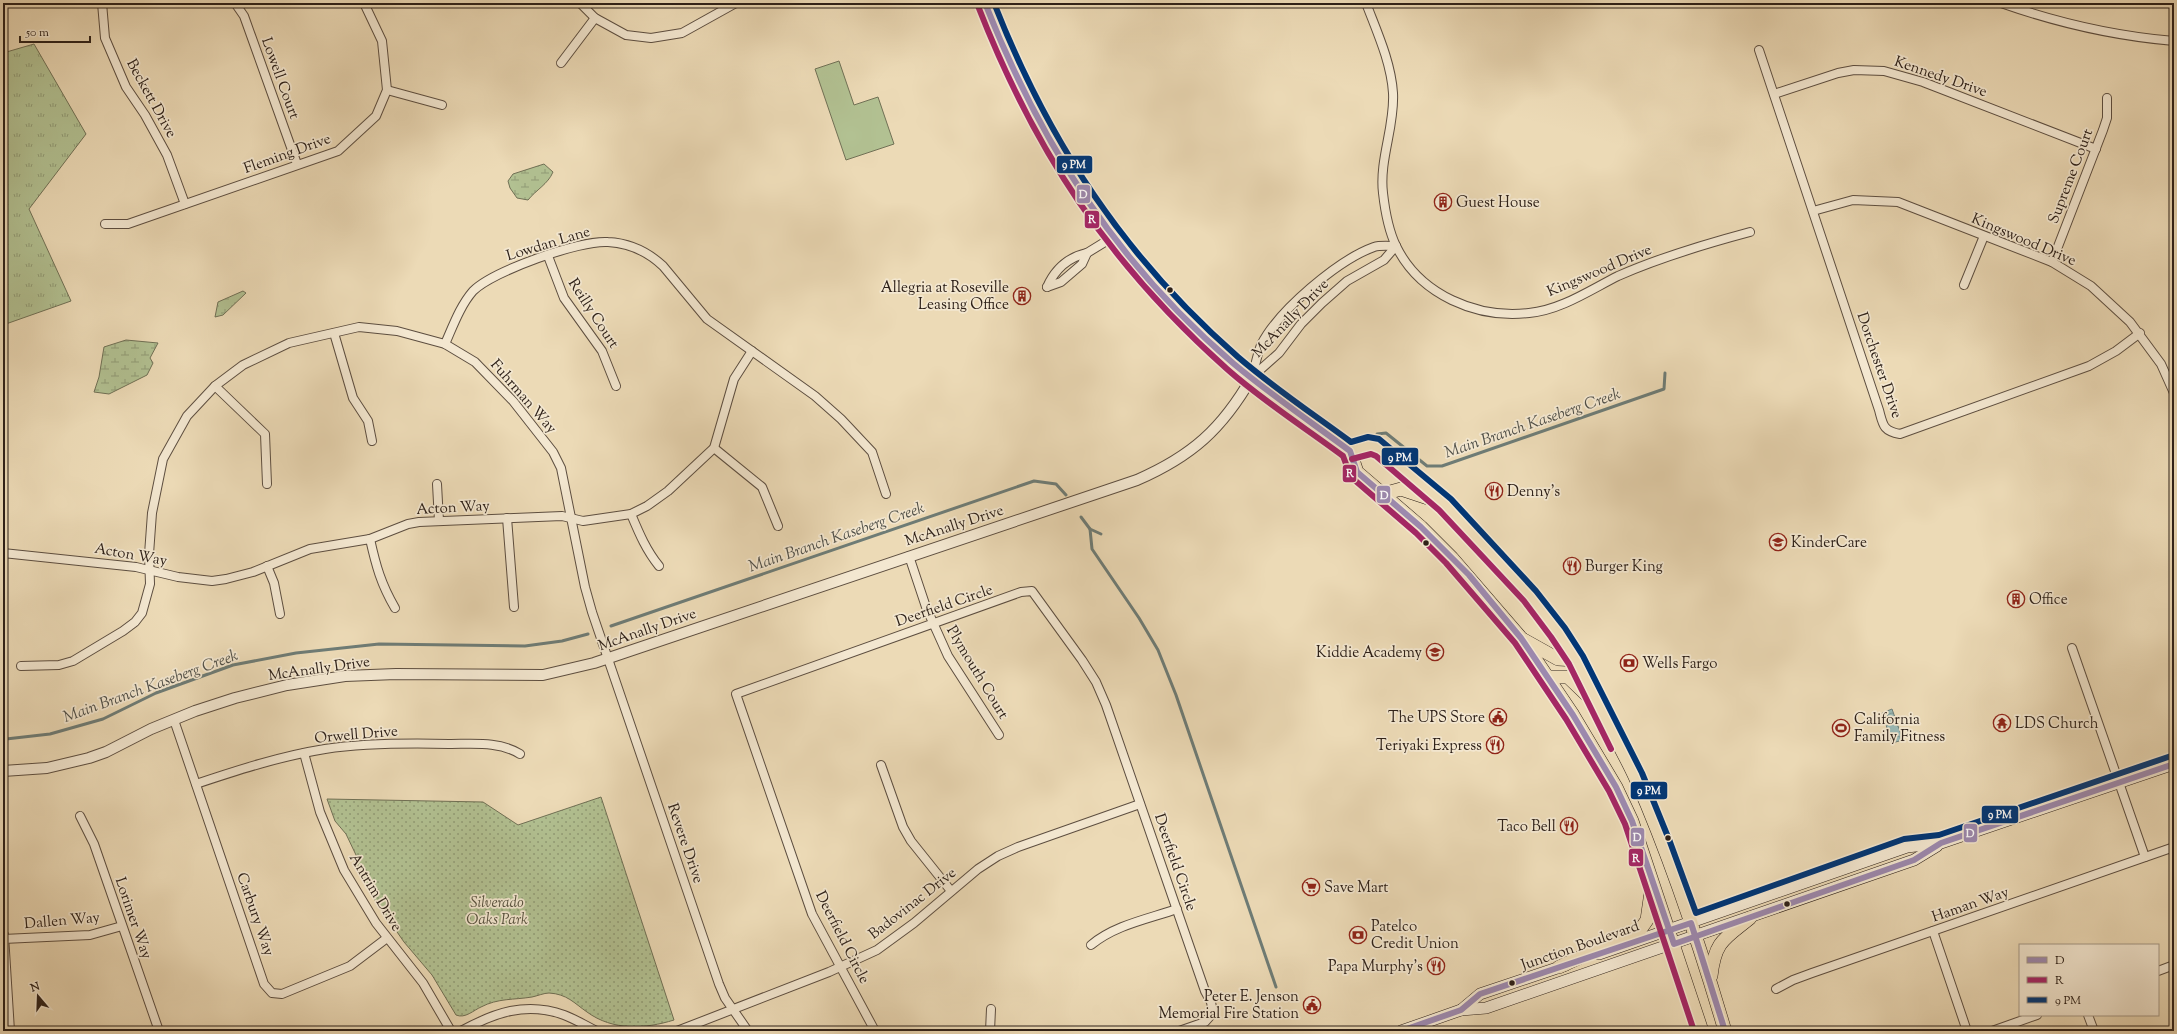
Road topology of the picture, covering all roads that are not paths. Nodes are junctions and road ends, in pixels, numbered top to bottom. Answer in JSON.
{"nodes":[{"id":1,"x":102,"y":3,"type":"edge"},
{"id":2,"x":235,"y":3,"type":"edge"},
{"id":3,"x":364,"y":3,"type":"edge"},
{"id":4,"x":580,"y":3,"type":"edge"},
{"id":5,"x":736,"y":3,"type":"edge"},
{"id":6,"x":985,"y":3,"type":"edge"},
{"id":7,"x":1366,"y":3,"type":"edge"},
{"id":8,"x":2001,"y":3,"type":"edge"},
{"id":9,"x":595,"y":18,"type":"junction"},
{"id":10,"x":2174,"y":41,"type":"edge"},
{"id":11,"x":1759,"y":50,"type":"dead end"},
{"id":12,"x":561,"y":63,"type":"dead end"},
{"id":13,"x":387,"y":90,"type":"junction"},
{"id":14,"x":1774,"y":94,"type":"junction"},
{"id":15,"x":2106,"y":98,"type":"dead end"},
{"id":16,"x":442,"y":105,"type":"dead end"},
{"id":17,"x":2096,"y":149,"type":"junction"},
{"id":18,"x":297,"y":164,"type":"junction"},
{"id":19,"x":185,"y":204,"type":"junction"},
{"id":20,"x":1813,"y":211,"type":"junction"},
{"id":21,"x":105,"y":224,"type":"dead end"},
{"id":22,"x":1750,"y":232,"type":"dead end"},
{"id":23,"x":1984,"y":236,"type":"junction"},
{"id":24,"x":1113,"y":237,"type":"junction"},
{"id":25,"x":1396,"y":246,"type":"junction"},
{"id":26,"x":548,"y":256,"type":"junction"},
{"id":27,"x":2052,"y":262,"type":"junction"},
{"id":28,"x":1964,"y":285,"type":"dead end"},
{"id":29,"x":1047,"y":287,"type":"dead end"},
{"id":30,"x":334,"y":333,"type":"junction"},
{"id":31,"x":2140,"y":334,"type":"junction"},
{"id":32,"x":445,"y":344,"type":"junction"},
{"id":33,"x":752,"y":351,"type":"junction"},
{"id":34,"x":1252,"y":378,"type":"junction"},
{"id":35,"x":215,"y":386,"type":"junction"},
{"id":36,"x":616,"y":386,"type":"dead end"},
{"id":37,"x":2174,"y":393,"type":"edge"},
{"id":38,"x":372,"y":440,"type":"dead end"},
{"id":39,"x":714,"y":448,"type":"junction"},
{"id":40,"x":1350,"y":451,"type":"junction"},
{"id":41,"x":267,"y":484,"type":"dead end"},
{"id":42,"x":437,"y":484,"type":"dead end"},
{"id":43,"x":886,"y":494,"type":"dead end"},
{"id":44,"x":1382,"y":494,"type":"junction"},
{"id":45,"x":1445,"y":504,"type":"junction"},
{"id":46,"x":631,"y":514,"type":"junction"},
{"id":47,"x":507,"y":518,"type":"junction"},
{"id":48,"x":572,"y":519,"type":"junction"},
{"id":49,"x":439,"y":521,"type":"junction"},
{"id":50,"x":778,"y":526,"type":"dead end"},
{"id":51,"x":370,"y":539,"type":"junction"},
{"id":52,"x":3,"y":553,"type":"edge"},
{"id":53,"x":909,"y":556,"type":"junction"},
{"id":54,"x":267,"y":566,"type":"junction"},
{"id":55,"x":659,"y":566,"type":"dead end"},
{"id":56,"x":149,"y":569,"type":"junction"},
{"id":57,"x":514,"y":607,"type":"dead end"},
{"id":58,"x":395,"y":608,"type":"dead end"},
{"id":59,"x":280,"y":614,"type":"dead end"},
{"id":60,"x":932,"y":623,"type":"junction"},
{"id":61,"x":1521,"y":638,"type":"junction"},
{"id":62,"x":2072,"y":648,"type":"dead end"},
{"id":63,"x":609,"y":658,"type":"junction"},
{"id":64,"x":1576,"y":660,"type":"junction"},
{"id":65,"x":21,"y":666,"type":"dead end"},
{"id":66,"x":1547,"y":676,"type":"junction"},
{"id":67,"x":1599,"y":706,"type":"junction"},
{"id":68,"x":174,"y":720,"type":"junction"},
{"id":69,"x":999,"y":735,"type":"dead end"},
{"id":70,"x":304,"y":753,"type":"junction"},
{"id":71,"x":520,"y":754,"type":"dead end"},
{"id":72,"x":2174,"y":764,"type":"edge"},
{"id":73,"x":881,"y":765,"type":"dead end"},
{"id":74,"x":3,"y":771,"type":"edge"},
{"id":75,"x":2119,"y":783,"type":"junction"},
{"id":76,"x":196,"y":784,"type":"junction"},
{"id":77,"x":1140,"y":804,"type":"junction"},
{"id":78,"x":80,"y":816,"type":"dead end"},
{"id":79,"x":1941,"y":843,"type":"junction"},
{"id":80,"x":2174,"y":847,"type":"edge"},
{"id":81,"x":2145,"y":857,"type":"junction"},
{"id":82,"x":1652,"y":880,"type":"junction"},
{"id":83,"x":951,"y":891,"type":"junction"},
{"id":84,"x":1177,"y":908,"type":"junction"},
{"id":85,"x":1750,"y":918,"type":"junction"},
{"id":86,"x":1691,"y":923,"type":"junction"},
{"id":87,"x":122,"y":926,"type":"junction"},
{"id":88,"x":1669,"y":930,"type":"junction"},
{"id":89,"x":1933,"y":931,"type":"junction"},
{"id":90,"x":3,"y":935,"type":"edge"},
{"id":91,"x":1695,"y":937,"type":"junction"},
{"id":92,"x":387,"y":938,"type":"junction"},
{"id":93,"x":3,"y":939,"type":"edge"},
{"id":94,"x":1674,"y":944,"type":"junction"},
{"id":95,"x":1091,"y":945,"type":"dead end"},
{"id":96,"x":2174,"y":965,"type":"edge"},
{"id":97,"x":841,"y":967,"type":"junction"},
{"id":98,"x":1560,"y":968,"type":"junction"},
{"id":99,"x":2159,"y":971,"type":"edge"},
{"id":100,"x":1710,"y":980,"type":"junction"},
{"id":101,"x":1776,"y":989,"type":"dead end"},
{"id":102,"x":991,"y":1009,"type":"dead end"},
{"id":103,"x":733,"y":1010,"type":"junction"},
{"id":104,"x":1461,"y":1010,"type":"junction"},
{"id":105,"x":2034,"y":1016,"type":"edge"},
{"id":106,"x":2088,"y":1016,"type":"edge"},
{"id":107,"x":10,"y":1031,"type":"edge"},
{"id":108,"x":158,"y":1031,"type":"edge"},
{"id":109,"x":452,"y":1031,"type":"edge"},
{"id":110,"x":461,"y":1031,"type":"edge"},
{"id":111,"x":597,"y":1031,"type":"edge"},
{"id":112,"x":677,"y":1031,"type":"edge"},
{"id":113,"x":748,"y":1031,"type":"edge"},
{"id":114,"x":875,"y":1031,"type":"edge"},
{"id":115,"x":990,"y":1031,"type":"edge"},
{"id":116,"x":1179,"y":1031,"type":"edge"},
{"id":117,"x":1401,"y":1031,"type":"edge"},
{"id":118,"x":1702,"y":1031,"type":"edge"},
{"id":119,"x":1725,"y":1031,"type":"edge"},
{"id":120,"x":1967,"y":1031,"type":"edge"},
{"id":121,"x":1992,"y":1031,"type":"edge"},
{"id":122,"x":2094,"y":1031,"type":"edge"}],
"edges":[{"from":1,"to":19,"type":"street","name":"Beckett Drive"},
{"from":2,"to":18,"type":"street","name":"Lowell Court"},
{"from":3,"to":13,"type":"street","name":"Fleming Drive"},
{"from":4,"to":9,"type":"street"},
{"from":5,"to":9,"type":"street"},
{"from":6,"to":24,"type":"main road"},
{"from":7,"to":25,"type":"street","name":"Kingswood Drive"},
{"from":8,"to":10,"type":"street"},
{"from":9,"to":12,"type":"street"},
{"from":11,"to":14,"type":"street","name":"Dorchester Drive"},
{"from":13,"to":16,"type":"street"},
{"from":13,"to":18,"type":"street","name":"Fleming Drive"},
{"from":14,"to":17,"type":"street","name":"Kennedy Drive"},
{"from":14,"to":20,"type":"street","name":"Dorchester Drive"},
{"from":15,"to":17,"type":"street","name":"Supreme Court"},
{"from":17,"to":27,"type":"street","name":"Supreme Court"},
{"from":18,"to":19,"type":"street","name":"Fleming Drive"},
{"from":19,"to":21,"type":"street","name":"Fleming Drive"},
{"from":20,"to":23,"type":"street","name":"Kingswood Drive"},
{"from":20,"to":31,"type":"street","name":"Dorchester Drive"},
{"from":22,"to":25,"type":"street","name":"Kingswood Drive"},
{"from":23,"to":27,"type":"street","name":"Kingswood Drive"},
{"from":23,"to":28,"type":"street"},
{"from":24,"to":29,"type":"street"},
{"from":24,"to":34,"type":"main road"},
{"from":25,"to":34,"type":"street","name":"McAnally Drive"},
{"from":25,"to":34,"type":"street","name":"McAnally Drive"},
{"from":26,"to":32,"type":"street","name":"Lowdan Lane"},
{"from":26,"to":33,"type":"street","name":"Lowdan Lane"},
{"from":26,"to":36,"type":"street","name":"Reilly Court"},
{"from":27,"to":31,"type":"street","name":"Kingswood Drive"},
{"from":30,"to":32,"type":"street","name":"Fuhrman Way"},
{"from":30,"to":35,"type":"street","name":"Fuhrman Way"},
{"from":30,"to":38,"type":"street"},
{"from":31,"to":37,"type":"street","name":"Kingswood Drive"},
{"from":32,"to":48,"type":"street","name":"Fuhrman Way"},
{"from":33,"to":39,"type":"street"},
{"from":33,"to":43,"type":"street","name":"Lowdan Lane"},
{"from":34,"to":40,"type":"main road"},
{"from":34,"to":53,"type":"street","name":"McAnally Drive"},
{"from":35,"to":41,"type":"street"},
{"from":35,"to":56,"type":"street","name":"Fuhrman Way"},
{"from":39,"to":46,"type":"street","name":"Acton Way"},
{"from":39,"to":50,"type":"street"},
{"from":40,"to":44,"type":"main road"},
{"from":40,"to":45,"type":"main road"},
{"from":42,"to":49,"type":"street"},
{"from":44,"to":45,"type":"main road"},
{"from":44,"to":61,"type":"main road"},
{"from":45,"to":64,"type":"main road"},
{"from":46,"to":48,"type":"street","name":"Acton Way"},
{"from":46,"to":55,"type":"street"},
{"from":47,"to":48,"type":"street","name":"Acton Way"},
{"from":47,"to":49,"type":"street","name":"Acton Way"},
{"from":47,"to":57,"type":"street"},
{"from":48,"to":63,"type":"street","name":"Fuhrman Way"},
{"from":49,"to":51,"type":"street","name":"Acton Way"},
{"from":51,"to":54,"type":"street","name":"Acton Way"},
{"from":51,"to":58,"type":"street"},
{"from":52,"to":56,"type":"street","name":"Acton Way"},
{"from":53,"to":60,"type":"street","name":"Plymouth Court"},
{"from":53,"to":63,"type":"street","name":"McAnally Drive"},
{"from":54,"to":56,"type":"street","name":"Acton Way"},
{"from":54,"to":59,"type":"street"},
{"from":56,"to":65,"type":"street","name":"Fuhrman Way"},
{"from":60,"to":69,"type":"street","name":"Plymouth Court"},
{"from":60,"to":77,"type":"street","name":"Deerfield Circle"},
{"from":60,"to":97,"type":"street","name":"Deerfield Circle"},
{"from":61,"to":64,"type":"main road"},
{"from":61,"to":66,"type":"main road"},
{"from":62,"to":75,"type":"street"},
{"from":63,"to":68,"type":"street","name":"McAnally Drive"},
{"from":63,"to":103,"type":"street","name":"Revere Drive"},
{"from":64,"to":67,"type":"main road"},
{"from":66,"to":67,"type":"main road"},
{"from":66,"to":82,"type":"main road"},
{"from":67,"to":86,"type":"main road"},
{"from":68,"to":74,"type":"street","name":"McAnally Drive"},
{"from":68,"to":76,"type":"street","name":"Carbury Way"},
{"from":70,"to":71,"type":"street","name":"Orwell Drive"},
{"from":70,"to":76,"type":"street","name":"Orwell Drive"},
{"from":70,"to":92,"type":"street","name":"Antrim Drive"},
{"from":72,"to":75,"type":"main road","name":"Junction Boulevard"},
{"from":73,"to":83,"type":"street"},
{"from":75,"to":79,"type":"main road","name":"Junction Boulevard"},
{"from":75,"to":81,"type":"street"},
{"from":76,"to":92,"type":"street","name":"Carbury Way"},
{"from":77,"to":83,"type":"street","name":"Badovinac Drive"},
{"from":77,"to":84,"type":"street","name":"Deerfield Circle"},
{"from":78,"to":87,"type":"street","name":"Lorimer Way"},
{"from":79,"to":85,"type":"main road","name":"Junction Boulevard"},
{"from":79,"to":86,"type":"main road","name":"Junction Boulevard"},
{"from":80,"to":81,"type":"street","name":"Haman Way"},
{"from":81,"to":89,"type":"street","name":"Haman Way"},
{"from":82,"to":88,"type":"main road"},
{"from":82,"to":98,"type":"main road"},
{"from":83,"to":97,"type":"street","name":"Badovinac Drive"},
{"from":84,"to":95,"type":"street"},
{"from":84,"to":116,"type":"street","name":"Deerfield Circle"},
{"from":85,"to":91,"type":"main road","name":"Junction Boulevard"},
{"from":85,"to":100,"type":"main road"},
{"from":86,"to":88,"type":"main road","name":"Junction Boulevard"},
{"from":86,"to":91,"type":"main road"},
{"from":87,"to":93,"type":"street","name":"Dallen Way"},
{"from":87,"to":108,"type":"street","name":"Lorimer Way"},
{"from":88,"to":94,"type":"main road"},
{"from":88,"to":98,"type":"main road","name":"Junction Boulevard"},
{"from":89,"to":101,"type":"street","name":"Haman Way"},
{"from":89,"to":120,"type":"street"},
{"from":90,"to":93,"type":"street"},
{"from":91,"to":94,"type":"main road","name":"Junction Boulevard"},
{"from":91,"to":100,"type":"main road"},
{"from":92,"to":109,"type":"street","name":"Antrim Drive"},
{"from":93,"to":107,"type":"street"},
{"from":94,"to":104,"type":"main road","name":"Junction Boulevard"},
{"from":94,"to":118,"type":"main road"},
{"from":96,"to":99,"type":"street"},
{"from":97,"to":103,"type":"street","name":"Badovinac Drive"},
{"from":97,"to":114,"type":"street","name":"Deerfield Circle"},
{"from":98,"to":104,"type":"main road","name":"Junction Boulevard"},
{"from":100,"to":119,"type":"main road"},
{"from":102,"to":115,"type":"street"},
{"from":103,"to":112,"type":"street","name":"Badovinac Drive"},
{"from":103,"to":113,"type":"street","name":"Revere Drive"},
{"from":104,"to":117,"type":"main road","name":"Junction Boulevard"},
{"from":105,"to":121,"type":"street"},
{"from":106,"to":122,"type":"street"},
{"from":110,"to":111,"type":"street"}]}
